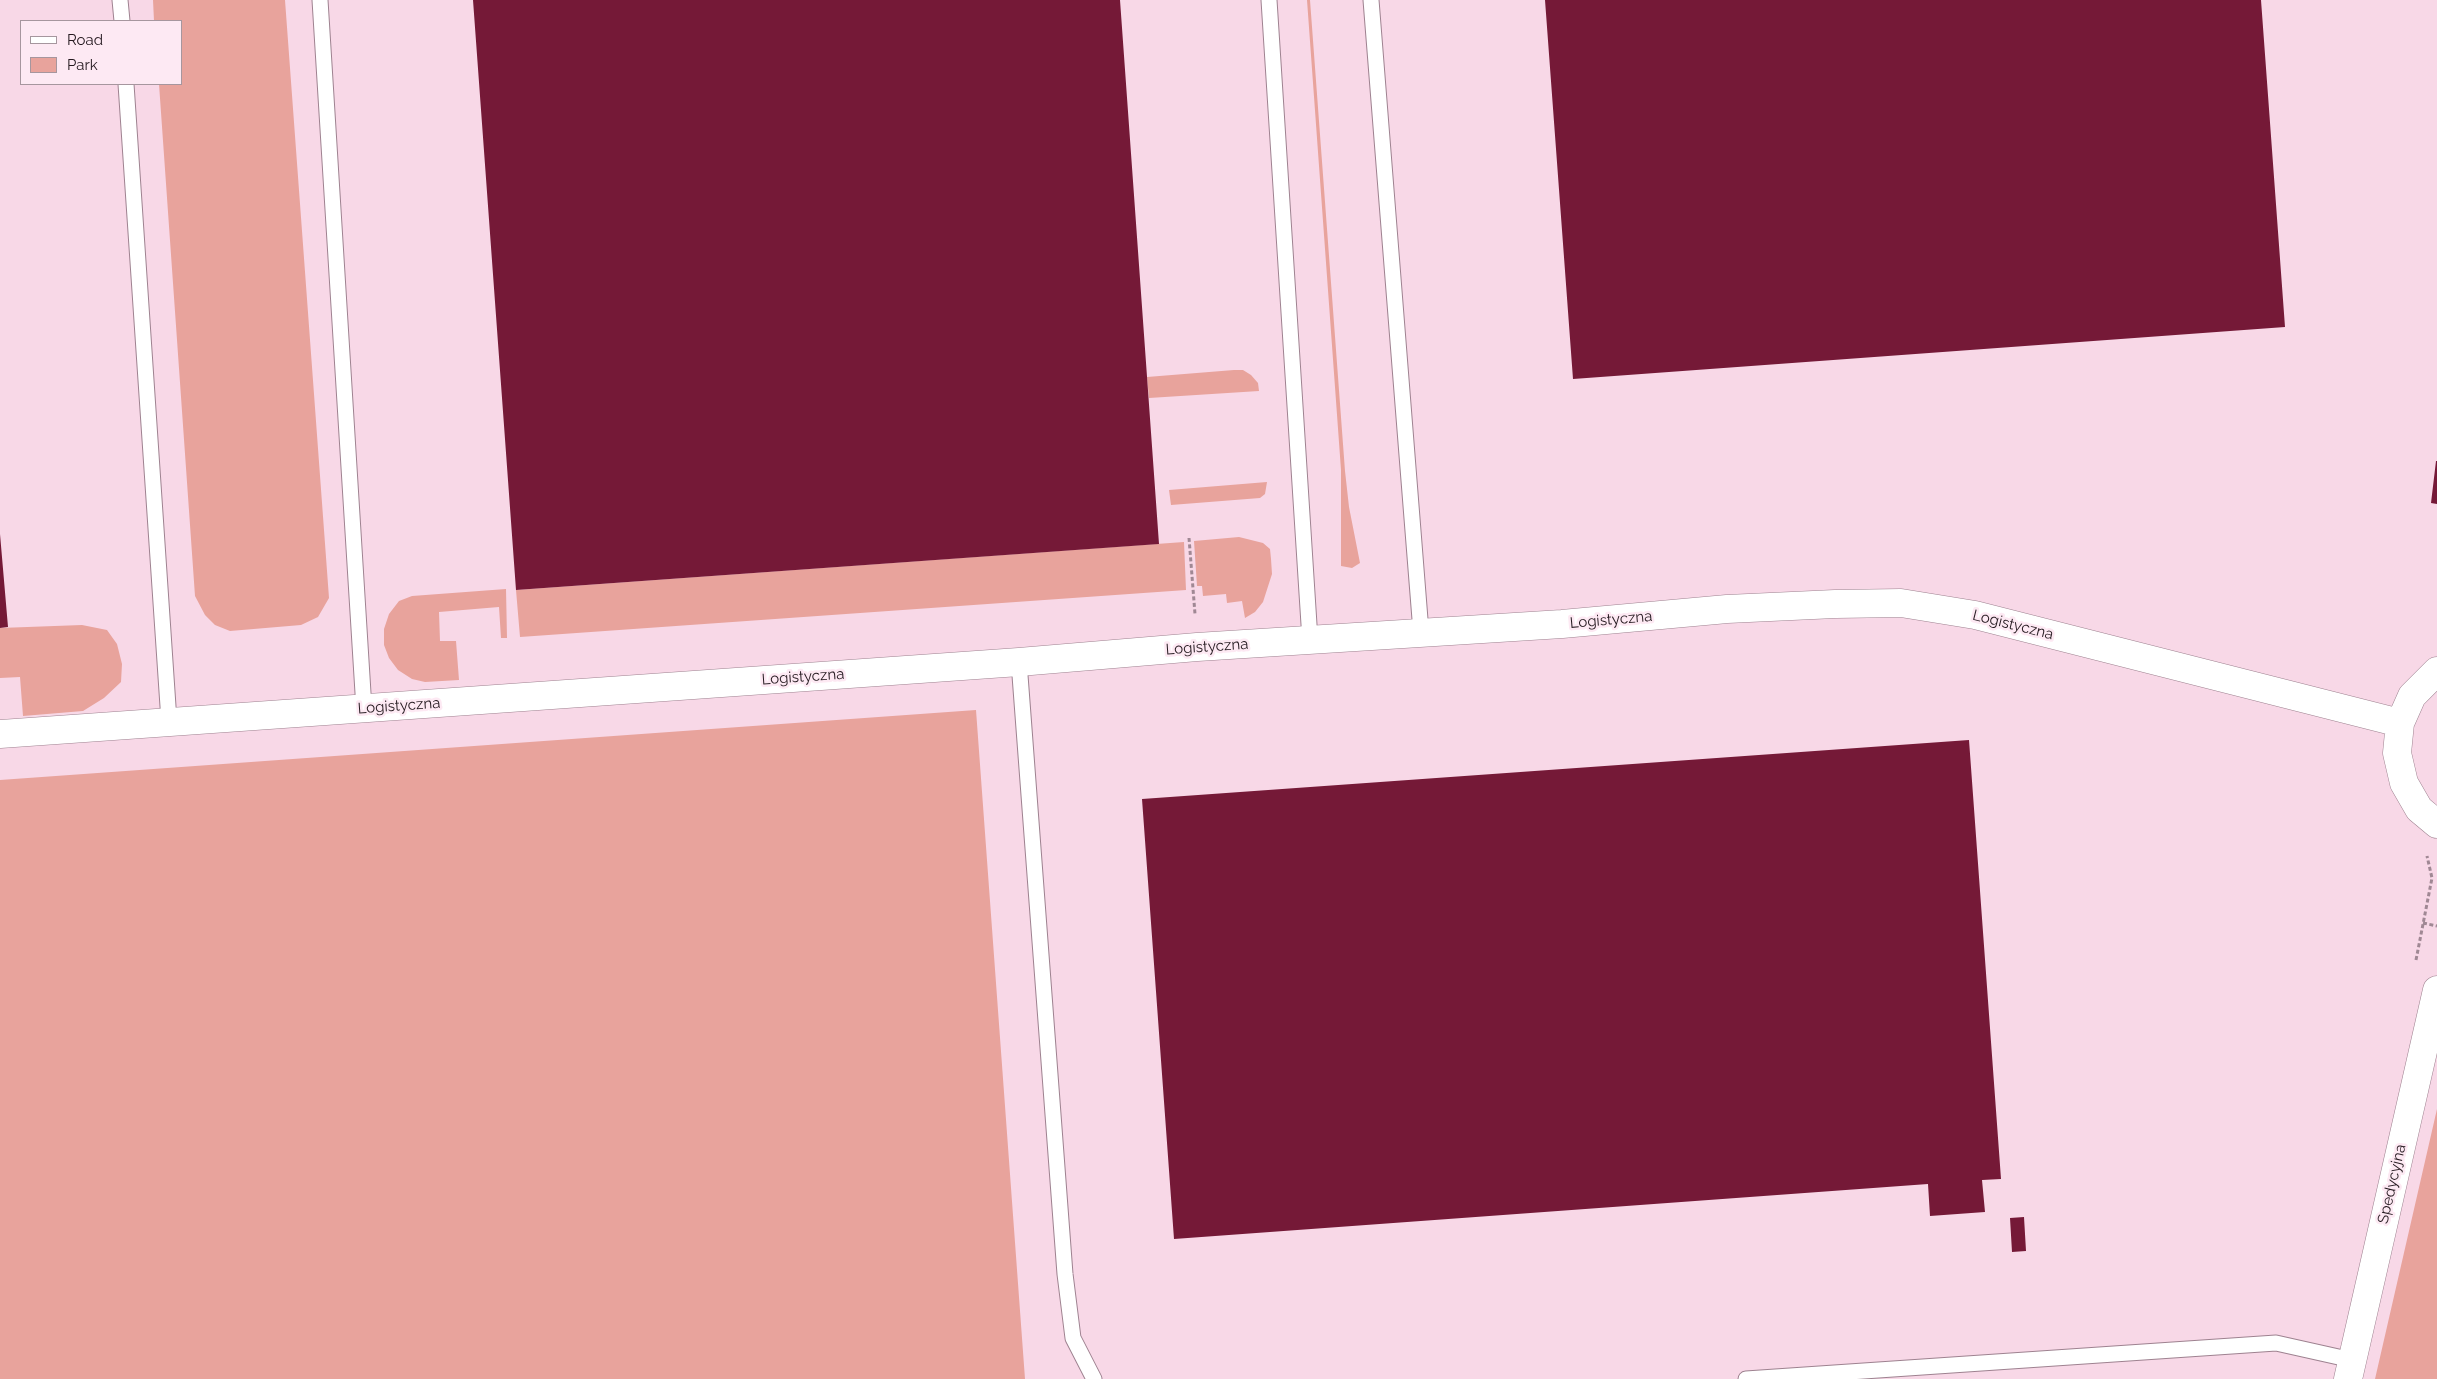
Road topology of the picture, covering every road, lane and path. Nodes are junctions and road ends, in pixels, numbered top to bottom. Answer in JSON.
{"nodes":[{"id":1,"x":120,"y":0,"type":"edge"},
{"id":2,"x":320,"y":0,"type":"edge"},
{"id":3,"x":1269,"y":0,"type":"edge"},
{"id":4,"x":1370,"y":0,"type":"edge"},
{"id":5,"x":122,"y":20,"type":"edge"},
{"id":6,"x":126,"y":85,"type":"edge"},
{"id":7,"x":1189,"y":538,"type":"dead end"},
{"id":8,"x":1421,"y":632,"type":"junction"},
{"id":9,"x":1310,"y":640,"type":"junction"},
{"id":10,"x":1197,"y":647,"type":"junction"},
{"id":11,"x":1019,"y":662,"type":"junction"},
{"id":12,"x":2437,"y":671,"type":"edge"},
{"id":13,"x":364,"y":709,"type":"junction"},
{"id":14,"x":169,"y":721,"type":"junction"},
{"id":15,"x":2400,"y":723,"type":"junction"},
{"id":16,"x":0,"y":734,"type":"edge"},
{"id":17,"x":2437,"y":824,"type":"edge"},
{"id":18,"x":2424,"y":848,"type":"dead end"},
{"id":19,"x":2424,"y":923,"type":"junction"},
{"id":20,"x":2437,"y":926,"type":"edge"},
{"id":21,"x":2416,"y":960,"type":"dead end"},
{"id":22,"x":2437,"y":990,"type":"edge"},
{"id":23,"x":2350,"y":1369,"type":"edge"},
{"id":24,"x":1094,"y":1379,"type":"edge"},
{"id":25,"x":1746,"y":1379,"type":"edge"}],
"edges":[{"from":1,"to":5,"type":"lane"},
{"from":2,"to":13,"type":"lane"},
{"from":3,"to":9,"type":"lane"},
{"from":4,"to":8,"type":"lane"},
{"from":6,"to":14,"type":"lane"},
{"from":7,"to":10,"type":"path"},
{"from":8,"to":9,"type":"street","name":"Logistyczna"},
{"from":8,"to":15,"type":"street","name":"Logistyczna"},
{"from":9,"to":10,"type":"street","name":"Logistyczna"},
{"from":10,"to":11,"type":"street","name":"Logistyczna"},
{"from":11,"to":13,"type":"street","name":"Logistyczna"},
{"from":11,"to":24,"type":"lane"},
{"from":12,"to":15,"type":"street"},
{"from":13,"to":14,"type":"street","name":"Logistyczna"},
{"from":14,"to":16,"type":"street","name":"Logistyczna"},
{"from":15,"to":17,"type":"street"},
{"from":18,"to":19,"type":"path"},
{"from":19,"to":20,"type":"path"},
{"from":19,"to":21,"type":"path"},
{"from":22,"to":23,"type":"street","name":"Spedycyjna"},
{"from":23,"to":25,"type":"lane"}]}
